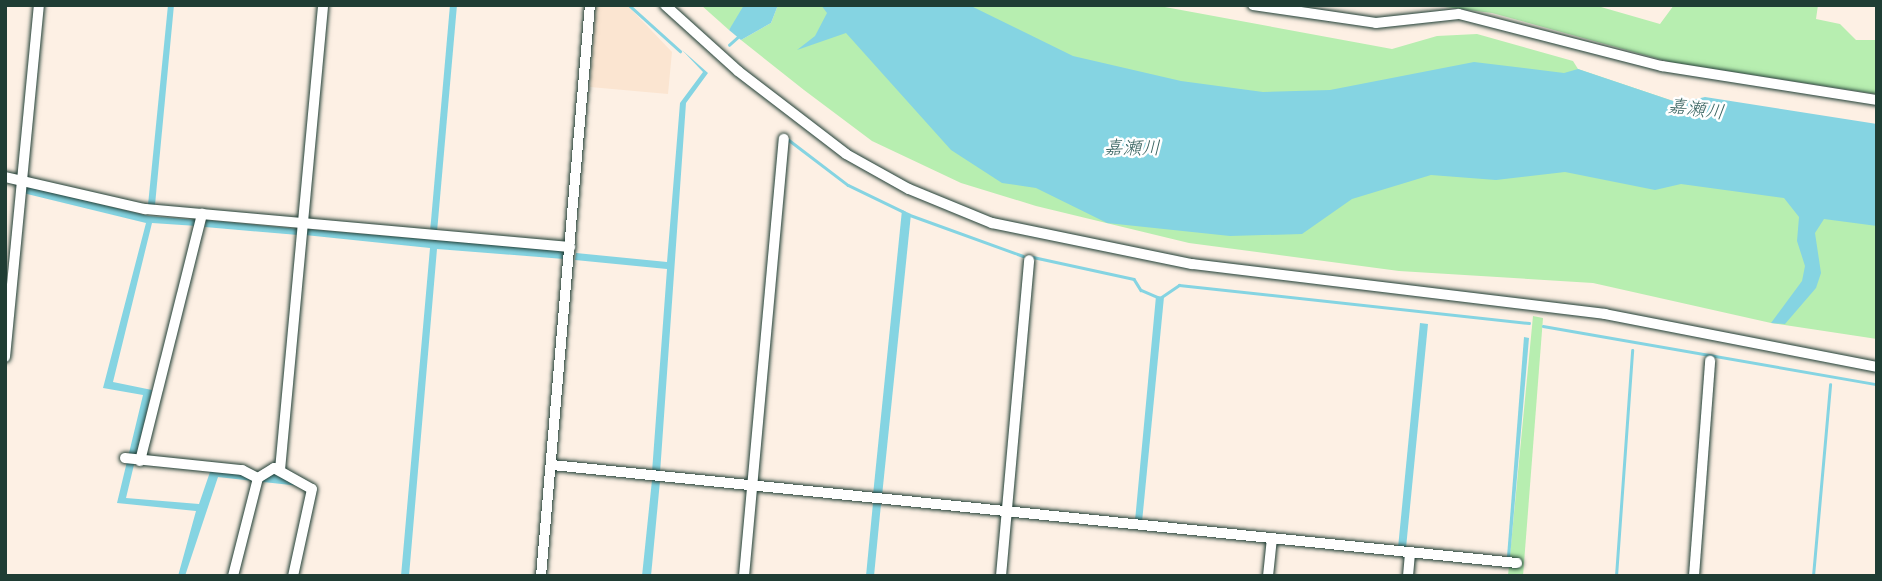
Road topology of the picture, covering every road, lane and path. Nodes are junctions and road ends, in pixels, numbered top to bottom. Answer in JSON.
{"nodes":[{"id":1,"x":39,"y":5,"type":"edge"},
{"id":2,"x":323,"y":5,"type":"edge"},
{"id":3,"x":590,"y":5,"type":"edge"},
{"id":4,"x":665,"y":5,"type":"edge"},
{"id":5,"x":1253,"y":5,"type":"edge"},
{"id":6,"x":1427,"y":10,"type":"edge"},
{"id":7,"x":1877,"y":100,"type":"edge"},
{"id":8,"x":784,"y":139,"type":"dead end"},
{"id":9,"x":5,"y":177,"type":"edge"},
{"id":10,"x":21,"y":181,"type":"junction"},
{"id":11,"x":202,"y":214,"type":"junction"},
{"id":12,"x":303,"y":223,"type":"junction"},
{"id":13,"x":570,"y":247,"type":"junction"},
{"id":14,"x":1029,"y":260,"type":"dead end"},
{"id":15,"x":5,"y":358,"type":"edge"},
{"id":16,"x":1710,"y":361,"type":"dead end"},
{"id":17,"x":1877,"y":367,"type":"edge"},
{"id":18,"x":125,"y":458,"type":"dead end"},
{"id":19,"x":140,"y":461,"type":"junction"},
{"id":20,"x":552,"y":465,"type":"junction"},
{"id":21,"x":280,"y":470,"type":"junction"},
{"id":22,"x":258,"y":478,"type":"junction"},
{"id":23,"x":752,"y":486,"type":"junction"},
{"id":24,"x":1007,"y":512,"type":"junction"},
{"id":25,"x":1272,"y":539,"type":"junction"},
{"id":26,"x":1410,"y":552,"type":"junction"},
{"id":27,"x":1517,"y":563,"type":"dead end"},
{"id":28,"x":233,"y":576,"type":"edge"},
{"id":29,"x":293,"y":576,"type":"edge"},
{"id":30,"x":541,"y":576,"type":"edge"},
{"id":31,"x":744,"y":576,"type":"edge"},
{"id":32,"x":1001,"y":576,"type":"edge"},
{"id":33,"x":1268,"y":576,"type":"edge"},
{"id":34,"x":1408,"y":576,"type":"edge"},
{"id":35,"x":1695,"y":576,"type":"edge"}],
"edges":[{"from":1,"to":10,"type":"street"},
{"from":2,"to":12,"type":"street"},
{"from":3,"to":13,"type":"street"},
{"from":4,"to":17,"type":"street"},
{"from":5,"to":6,"type":"street"},
{"from":6,"to":7,"type":"street"},
{"from":8,"to":23,"type":"street"},
{"from":9,"to":10,"type":"street"},
{"from":10,"to":11,"type":"street"},
{"from":10,"to":15,"type":"street"},
{"from":11,"to":12,"type":"street"},
{"from":11,"to":19,"type":"street"},
{"from":12,"to":13,"type":"street"},
{"from":12,"to":21,"type":"street"},
{"from":13,"to":20,"type":"street"},
{"from":14,"to":24,"type":"street"},
{"from":16,"to":35,"type":"street"},
{"from":18,"to":19,"type":"street"},
{"from":19,"to":22,"type":"street"},
{"from":20,"to":23,"type":"street"},
{"from":20,"to":30,"type":"street"},
{"from":21,"to":22,"type":"street"},
{"from":21,"to":29,"type":"street"},
{"from":22,"to":28,"type":"street"},
{"from":23,"to":24,"type":"street"},
{"from":23,"to":31,"type":"street"},
{"from":24,"to":25,"type":"street"},
{"from":24,"to":32,"type":"street"},
{"from":25,"to":26,"type":"street"},
{"from":25,"to":33,"type":"street"},
{"from":26,"to":27,"type":"street"},
{"from":26,"to":34,"type":"street"}]}
